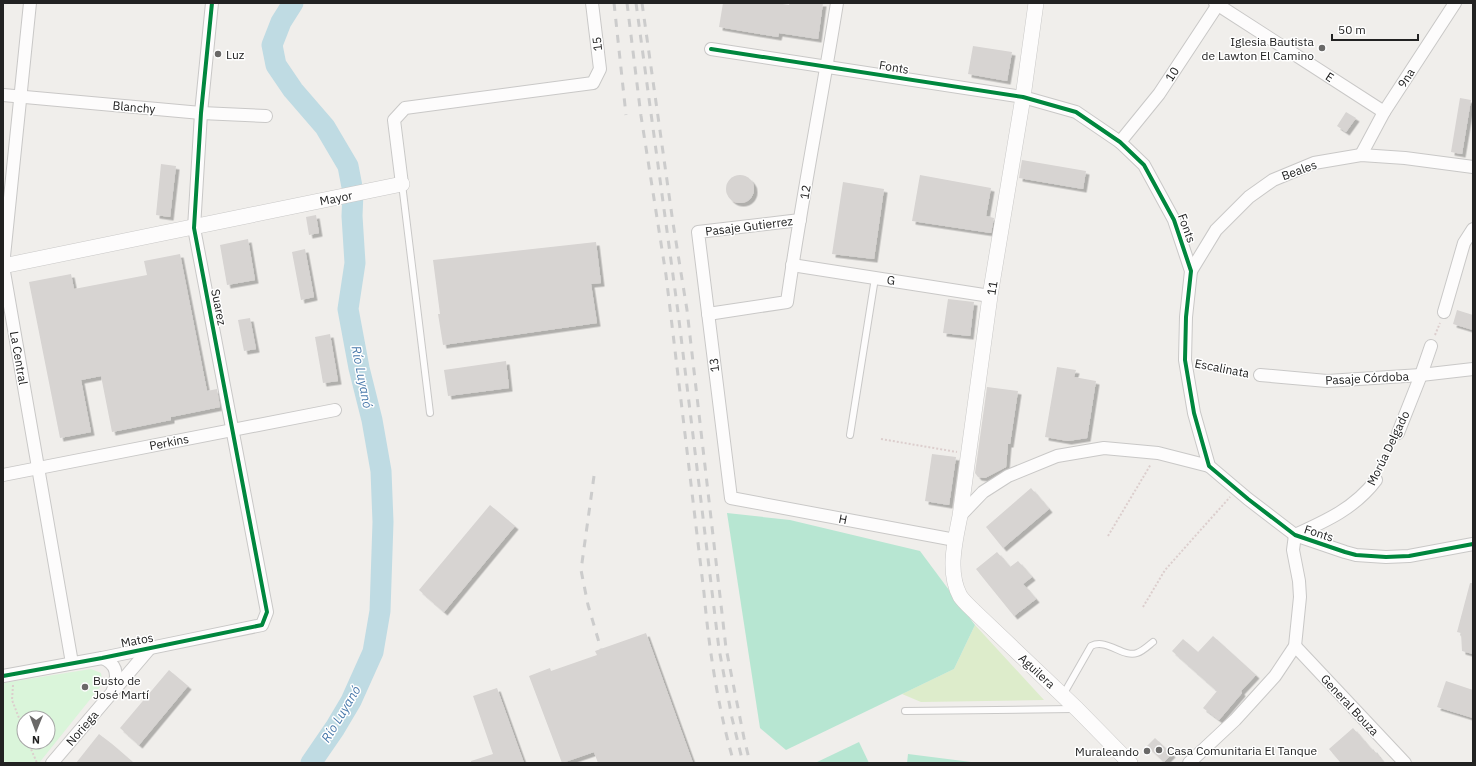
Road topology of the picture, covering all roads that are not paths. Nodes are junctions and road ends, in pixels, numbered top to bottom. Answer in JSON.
{"nodes":[{"id":1,"x":30,"y":3,"type":"edge"},
{"id":2,"x":212,"y":3,"type":"edge"},
{"id":3,"x":592,"y":3,"type":"edge"},
{"id":4,"x":837,"y":3,"type":"edge"},
{"id":5,"x":1036,"y":3,"type":"edge"},
{"id":6,"x":1455,"y":3,"type":"edge"},
{"id":7,"x":1218,"y":4,"type":"edge"},
{"id":8,"x":710,"y":48,"type":"dead end"},
{"id":9,"x":827,"y":67,"type":"junction"},
{"id":10,"x":3,"y":95,"type":"edge"},
{"id":11,"x":21,"y":97,"type":"junction"},
{"id":12,"x":1023,"y":97,"type":"junction"},
{"id":13,"x":1384,"y":112,"type":"junction"},
{"id":14,"x":201,"y":113,"type":"junction"},
{"id":15,"x":266,"y":116,"type":"dead end"},
{"id":16,"x":1120,"y":142,"type":"junction"},
{"id":17,"x":1361,"y":155,"type":"junction"},
{"id":18,"x":1473,"y":167,"type":"edge"},
{"id":19,"x":402,"y":184,"type":"junction"},
{"id":20,"x":800,"y":220,"type":"junction"},
{"id":21,"x":194,"y":228,"type":"junction"},
{"id":22,"x":1473,"y":229,"type":"edge"},
{"id":23,"x":698,"y":232,"type":"joint"},
{"id":24,"x":792,"y":265,"type":"junction"},
{"id":25,"x":3,"y":266,"type":"edge"},
{"id":26,"x":1191,"y":271,"type":"junction"},
{"id":27,"x":875,"y":278,"type":"junction"},
{"id":28,"x":990,"y":296,"type":"junction"},
{"id":29,"x":1444,"y":312,"type":"road end"},
{"id":30,"x":708,"y":314,"type":"junction"},
{"id":31,"x":1431,"y":346,"type":"road end"},
{"id":32,"x":1473,"y":369,"type":"edge"},
{"id":33,"x":1260,"y":375,"type":"road end"},
{"id":34,"x":1421,"y":375,"type":"junction"},
{"id":35,"x":335,"y":410,"type":"dead end"},
{"id":36,"x":430,"y":413,"type":"dead end"},
{"id":37,"x":232,"y":429,"type":"junction"},
{"id":38,"x":1398,"y":433,"type":"road end"},
{"id":39,"x":850,"y":435,"type":"dead end"},
{"id":40,"x":1209,"y":466,"type":"junction"},
{"id":41,"x":38,"y":468,"type":"junction"},
{"id":42,"x":3,"y":475,"type":"edge"},
{"id":43,"x":1376,"y":480,"type":"road end"},
{"id":44,"x":731,"y":498,"type":"joint"},
{"id":45,"x":960,"y":516,"type":"junction"},
{"id":46,"x":1295,"y":535,"type":"junction"},
{"id":47,"x":955,"y":540,"type":"junction"},
{"id":48,"x":1473,"y":544,"type":"edge"},
{"id":49,"x":953,"y":574,"type":"joint"},
{"id":50,"x":267,"y":612,"type":"joint"},
{"id":51,"x":1153,"y":642,"type":"dead end"},
{"id":52,"x":1295,"y":646,"type":"junction"},
{"id":53,"x":150,"y":648,"type":"junction"},
{"id":54,"x":102,"y":658,"type":"junction"},
{"id":55,"x":72,"y":663,"type":"junction"},
{"id":56,"x":8,"y":675,"type":"edge"},
{"id":57,"x":112,"y":693,"type":"junction"},
{"id":58,"x":1063,"y":695,"type":"junction"},
{"id":59,"x":1077,"y":709,"type":"junction"},
{"id":60,"x":905,"y":711,"type":"dead end"},
{"id":61,"x":1123,"y":760,"type":"edge"},
{"id":62,"x":52,"y":763,"type":"edge"},
{"id":63,"x":1189,"y":763,"type":"edge"},
{"id":64,"x":1405,"y":763,"type":"edge"}],
"edges":[{"from":1,"to":11,"type":"street","name":"La Central"},
{"from":2,"to":14,"type":"street","name":"Suarez"},
{"from":3,"to":19,"type":"street","name":"15"},
{"from":4,"to":9,"type":"street","name":"12"},
{"from":5,"to":12,"type":"street","name":"11"},
{"from":6,"to":13,"type":"street","name":"9na"},
{"from":7,"to":13,"type":"street","name":"E"},
{"from":7,"to":16,"type":"street","name":"10"},
{"from":8,"to":9,"type":"street","name":"Fonts"},
{"from":9,"to":12,"type":"street","name":"Fonts"},
{"from":9,"to":20,"type":"street","name":"12"},
{"from":10,"to":11,"type":"street","name":"Blanchy"},
{"from":11,"to":14,"type":"street","name":"Blanchy"},
{"from":11,"to":25,"type":"street","name":"La Central"},
{"from":12,"to":16,"type":"street","name":"Fonts"},
{"from":12,"to":28,"type":"street","name":"11"},
{"from":13,"to":17,"type":"street","name":"9na"},
{"from":14,"to":15,"type":"street","name":"Blanchy"},
{"from":14,"to":21,"type":"street","name":"Suarez"},
{"from":16,"to":26,"type":"street","name":"Fonts"},
{"from":17,"to":18,"type":"street","name":"Beales"},
{"from":17,"to":26,"type":"street","name":"Beales"},
{"from":19,"to":21,"type":"street","name":"Mayor"},
{"from":19,"to":36,"type":"lane"},
{"from":20,"to":23,"type":"street","name":"Pasaje Gutierrez"},
{"from":20,"to":24,"type":"street","name":"12"},
{"from":21,"to":25,"type":"street","name":"Mayor"},
{"from":21,"to":37,"type":"street","name":"Suarez"},
{"from":22,"to":29,"type":"street"},
{"from":23,"to":30,"type":"street","name":"13"},
{"from":24,"to":27,"type":"street","name":"G"},
{"from":24,"to":30,"type":"street","name":"12"},
{"from":25,"to":41,"type":"street","name":"La Central"},
{"from":26,"to":40,"type":"street","name":"Fonts"},
{"from":27,"to":28,"type":"street","name":"G"},
{"from":27,"to":39,"type":"lane"},
{"from":28,"to":45,"type":"street","name":"11"},
{"from":30,"to":44,"type":"street","name":"13"},
{"from":31,"to":34,"type":"street","name":"Morúa Delgado"},
{"from":32,"to":34,"type":"street","name":"Pasaje Córdoba"},
{"from":33,"to":34,"type":"street","name":"Pasaje Córdoba"},
{"from":34,"to":38,"type":"street","name":"Morúa Delgado"},
{"from":35,"to":37,"type":"street","name":"Perkins"},
{"from":37,"to":41,"type":"street","name":"Perkins"},
{"from":37,"to":50,"type":"street","name":"Suarez"},
{"from":40,"to":45,"type":"street"},
{"from":40,"to":46,"type":"street","name":"Fonts"},
{"from":41,"to":42,"type":"street","name":"Perkins"},
{"from":41,"to":55,"type":"street","name":"La Central"},
{"from":43,"to":46,"type":"street","name":"Morúa Delgado"},
{"from":44,"to":47,"type":"street","name":"H"},
{"from":45,"to":47,"type":"street","name":"11"},
{"from":46,"to":48,"type":"street","name":"Fonts"},
{"from":46,"to":52,"type":"street"},
{"from":47,"to":49,"type":"street","name":"11"},
{"from":49,"to":58,"type":"street","name":"Aguilera"},
{"from":50,"to":53,"type":"street","name":"Matos"},
{"from":51,"to":58,"type":"lane"},
{"from":52,"to":63,"type":"street"},
{"from":52,"to":64,"type":"street","name":"General Bouza"},
{"from":53,"to":54,"type":"street","name":"Matos"},
{"from":53,"to":57,"type":"street","name":"Noriega"},
{"from":54,"to":55,"type":"street","name":"Matos"},
{"from":54,"to":57,"type":"street","name":"Noriega"},
{"from":55,"to":56,"type":"street","name":"Matos"},
{"from":57,"to":62,"type":"street","name":"Noriega"},
{"from":58,"to":59,"type":"street","name":"Aguilera"},
{"from":59,"to":60,"type":"lane"},
{"from":59,"to":61,"type":"street","name":"Aguilera"}]}
